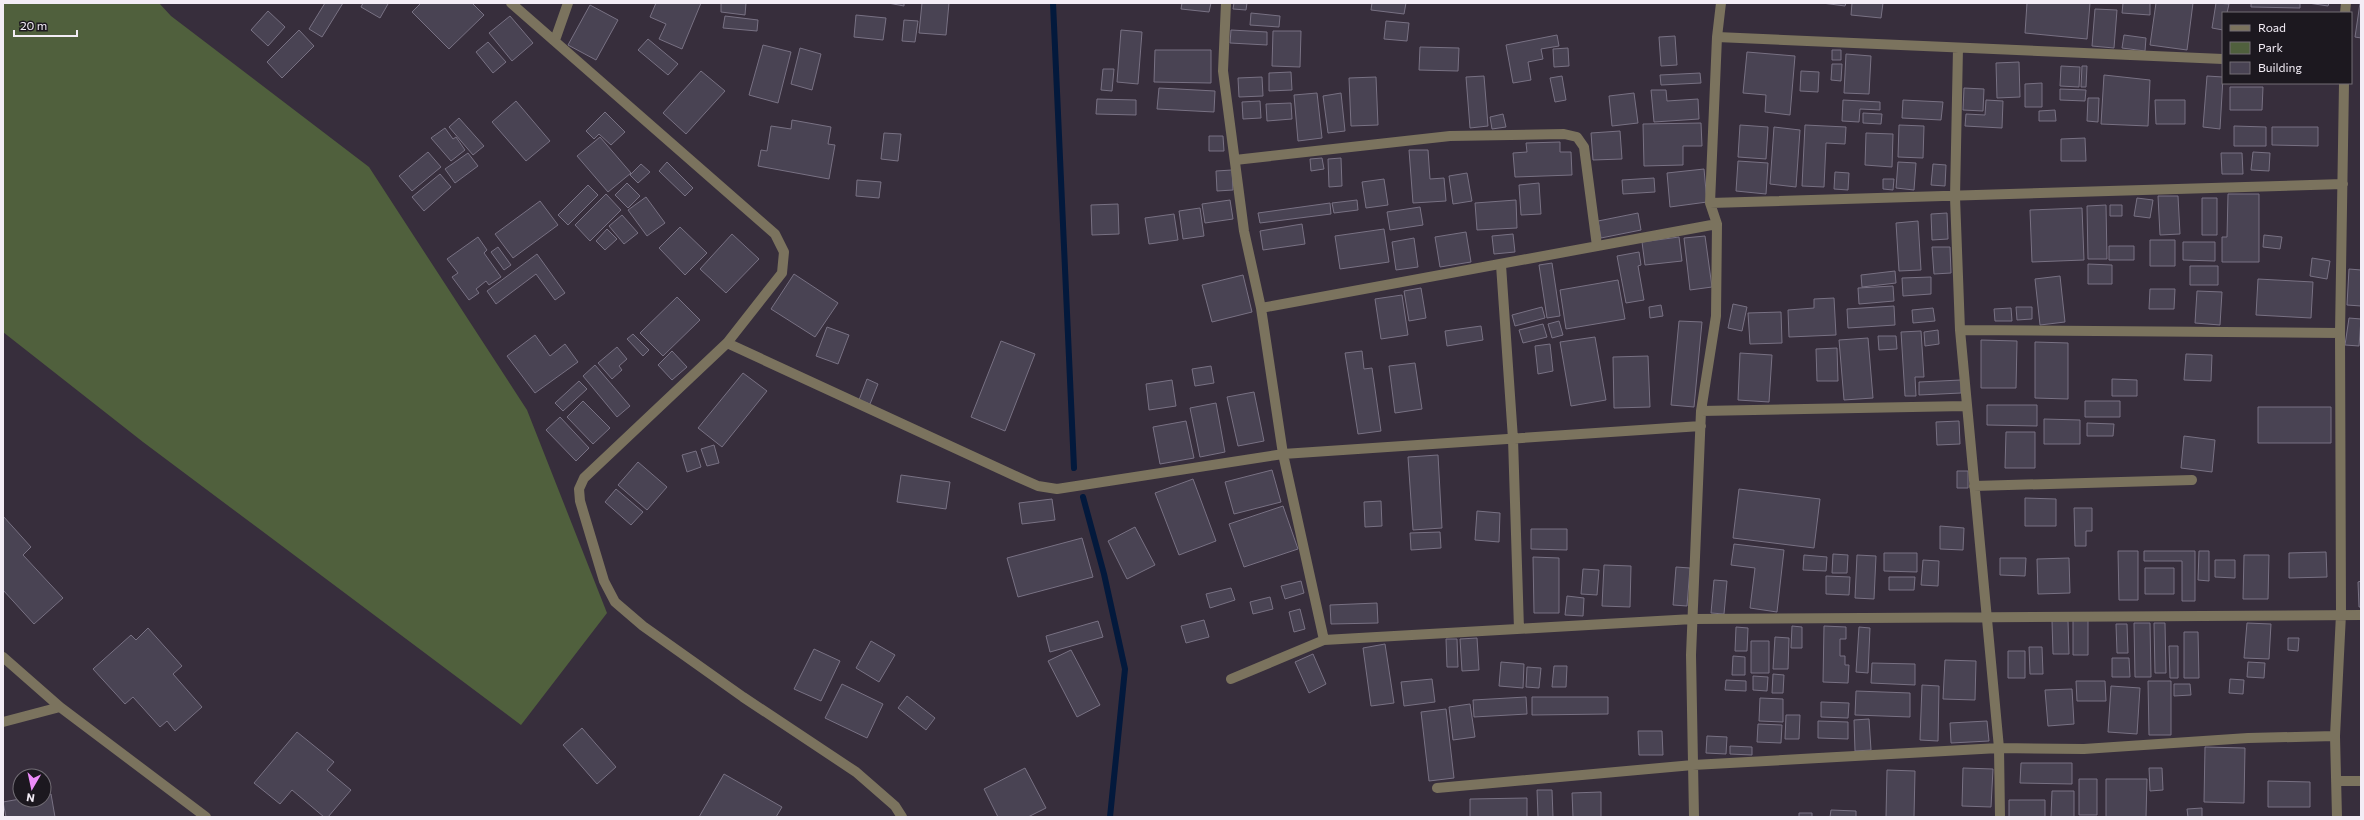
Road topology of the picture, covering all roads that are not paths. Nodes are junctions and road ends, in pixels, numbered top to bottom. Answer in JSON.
{"nodes":[{"id":1,"x":511,"y":3,"type":"edge"},
{"id":2,"x":568,"y":3,"type":"edge"},
{"id":3,"x":1226,"y":3,"type":"edge"},
{"id":4,"x":1721,"y":3,"type":"edge"},
{"id":5,"x":1717,"y":37,"type":"junction"},
{"id":6,"x":554,"y":40,"type":"junction"},
{"id":7,"x":1958,"y":48,"type":"junction"},
{"id":8,"x":2222,"y":59,"type":"edge"},
{"id":9,"x":2344,"y":84,"type":"edge"},
{"id":10,"x":1235,"y":160,"type":"junction"},
{"id":11,"x":2343,"y":184,"type":"junction"},
{"id":12,"x":1954,"y":197,"type":"junction"},
{"id":13,"x":1710,"y":203,"type":"junction"},
{"id":14,"x":1717,"y":224,"type":"junction"},
{"id":15,"x":1597,"y":246,"type":"junction"},
{"id":16,"x":1501,"y":264,"type":"junction"},
{"id":17,"x":1261,"y":308,"type":"junction"},
{"id":18,"x":1960,"y":330,"type":"junction"},
{"id":19,"x":2340,"y":333,"type":"junction"},
{"id":20,"x":727,"y":343,"type":"junction"},
{"id":21,"x":1966,"y":406,"type":"junction"},
{"id":22,"x":1701,"y":411,"type":"junction"},
{"id":23,"x":1701,"y":426,"type":"junction"},
{"id":24,"x":1513,"y":439,"type":"junction"},
{"id":25,"x":1283,"y":454,"type":"junction"},
{"id":26,"x":2192,"y":480,"type":"dead end"},
{"id":27,"x":1974,"y":486,"type":"junction"},
{"id":28,"x":2341,"y":614,"type":"junction"},
{"id":29,"x":2361,"y":615,"type":"edge"},
{"id":30,"x":1986,"y":616,"type":"junction"},
{"id":31,"x":1693,"y":619,"type":"junction"},
{"id":32,"x":1519,"y":629,"type":"junction"},
{"id":33,"x":1324,"y":640,"type":"junction"},
{"id":34,"x":3,"y":658,"type":"edge"},
{"id":35,"x":1231,"y":679,"type":"dead end"},
{"id":36,"x":60,"y":707,"type":"junction"},
{"id":37,"x":3,"y":722,"type":"edge"},
{"id":38,"x":2335,"y":736,"type":"junction"},
{"id":39,"x":1999,"y":748,"type":"junction"},
{"id":40,"x":1693,"y":765,"type":"junction"},
{"id":41,"x":2336,"y":781,"type":"junction"},
{"id":42,"x":2361,"y":781,"type":"edge"},
{"id":43,"x":1437,"y":788,"type":"dead end"},
{"id":44,"x":206,"y":817,"type":"edge"},
{"id":45,"x":902,"y":817,"type":"edge"},
{"id":46,"x":1694,"y":817,"type":"edge"},
{"id":47,"x":2000,"y":817,"type":"edge"},
{"id":48,"x":2337,"y":817,"type":"edge"}],
"edges":[{"from":1,"to":6,"type":"street"},
{"from":2,"to":6,"type":"street"},
{"from":3,"to":10,"type":"street"},
{"from":4,"to":5,"type":"street"},
{"from":5,"to":7,"type":"street"},
{"from":5,"to":13,"type":"street"},
{"from":6,"to":20,"type":"street"},
{"from":7,"to":8,"type":"street"},
{"from":7,"to":12,"type":"street"},
{"from":9,"to":11,"type":"street"},
{"from":10,"to":15,"type":"street"},
{"from":10,"to":17,"type":"street"},
{"from":11,"to":12,"type":"street"},
{"from":11,"to":19,"type":"street"},
{"from":12,"to":13,"type":"street"},
{"from":12,"to":18,"type":"street"},
{"from":13,"to":14,"type":"street"},
{"from":14,"to":15,"type":"street"},
{"from":14,"to":22,"type":"street"},
{"from":15,"to":16,"type":"street"},
{"from":16,"to":17,"type":"street"},
{"from":16,"to":24,"type":"street"},
{"from":17,"to":25,"type":"street"},
{"from":18,"to":19,"type":"street"},
{"from":18,"to":21,"type":"street"},
{"from":19,"to":28,"type":"street"},
{"from":20,"to":25,"type":"street"},
{"from":20,"to":45,"type":"street"},
{"from":21,"to":22,"type":"street"},
{"from":21,"to":27,"type":"street"},
{"from":22,"to":23,"type":"street"},
{"from":23,"to":24,"type":"street"},
{"from":23,"to":31,"type":"street"},
{"from":24,"to":25,"type":"street"},
{"from":24,"to":32,"type":"street"},
{"from":25,"to":33,"type":"street"},
{"from":26,"to":27,"type":"street"},
{"from":27,"to":30,"type":"street"},
{"from":28,"to":29,"type":"street"},
{"from":28,"to":30,"type":"street"},
{"from":28,"to":38,"type":"street"},
{"from":30,"to":31,"type":"street"},
{"from":30,"to":39,"type":"street"},
{"from":31,"to":32,"type":"street"},
{"from":31,"to":40,"type":"street"},
{"from":32,"to":33,"type":"street"},
{"from":33,"to":35,"type":"street"},
{"from":34,"to":36,"type":"street"},
{"from":36,"to":37,"type":"street"},
{"from":36,"to":44,"type":"street"},
{"from":38,"to":39,"type":"street"},
{"from":38,"to":41,"type":"street"},
{"from":39,"to":40,"type":"street"},
{"from":39,"to":47,"type":"street"},
{"from":40,"to":43,"type":"street"},
{"from":40,"to":46,"type":"street"},
{"from":41,"to":42,"type":"street"},
{"from":41,"to":48,"type":"street"}]}
